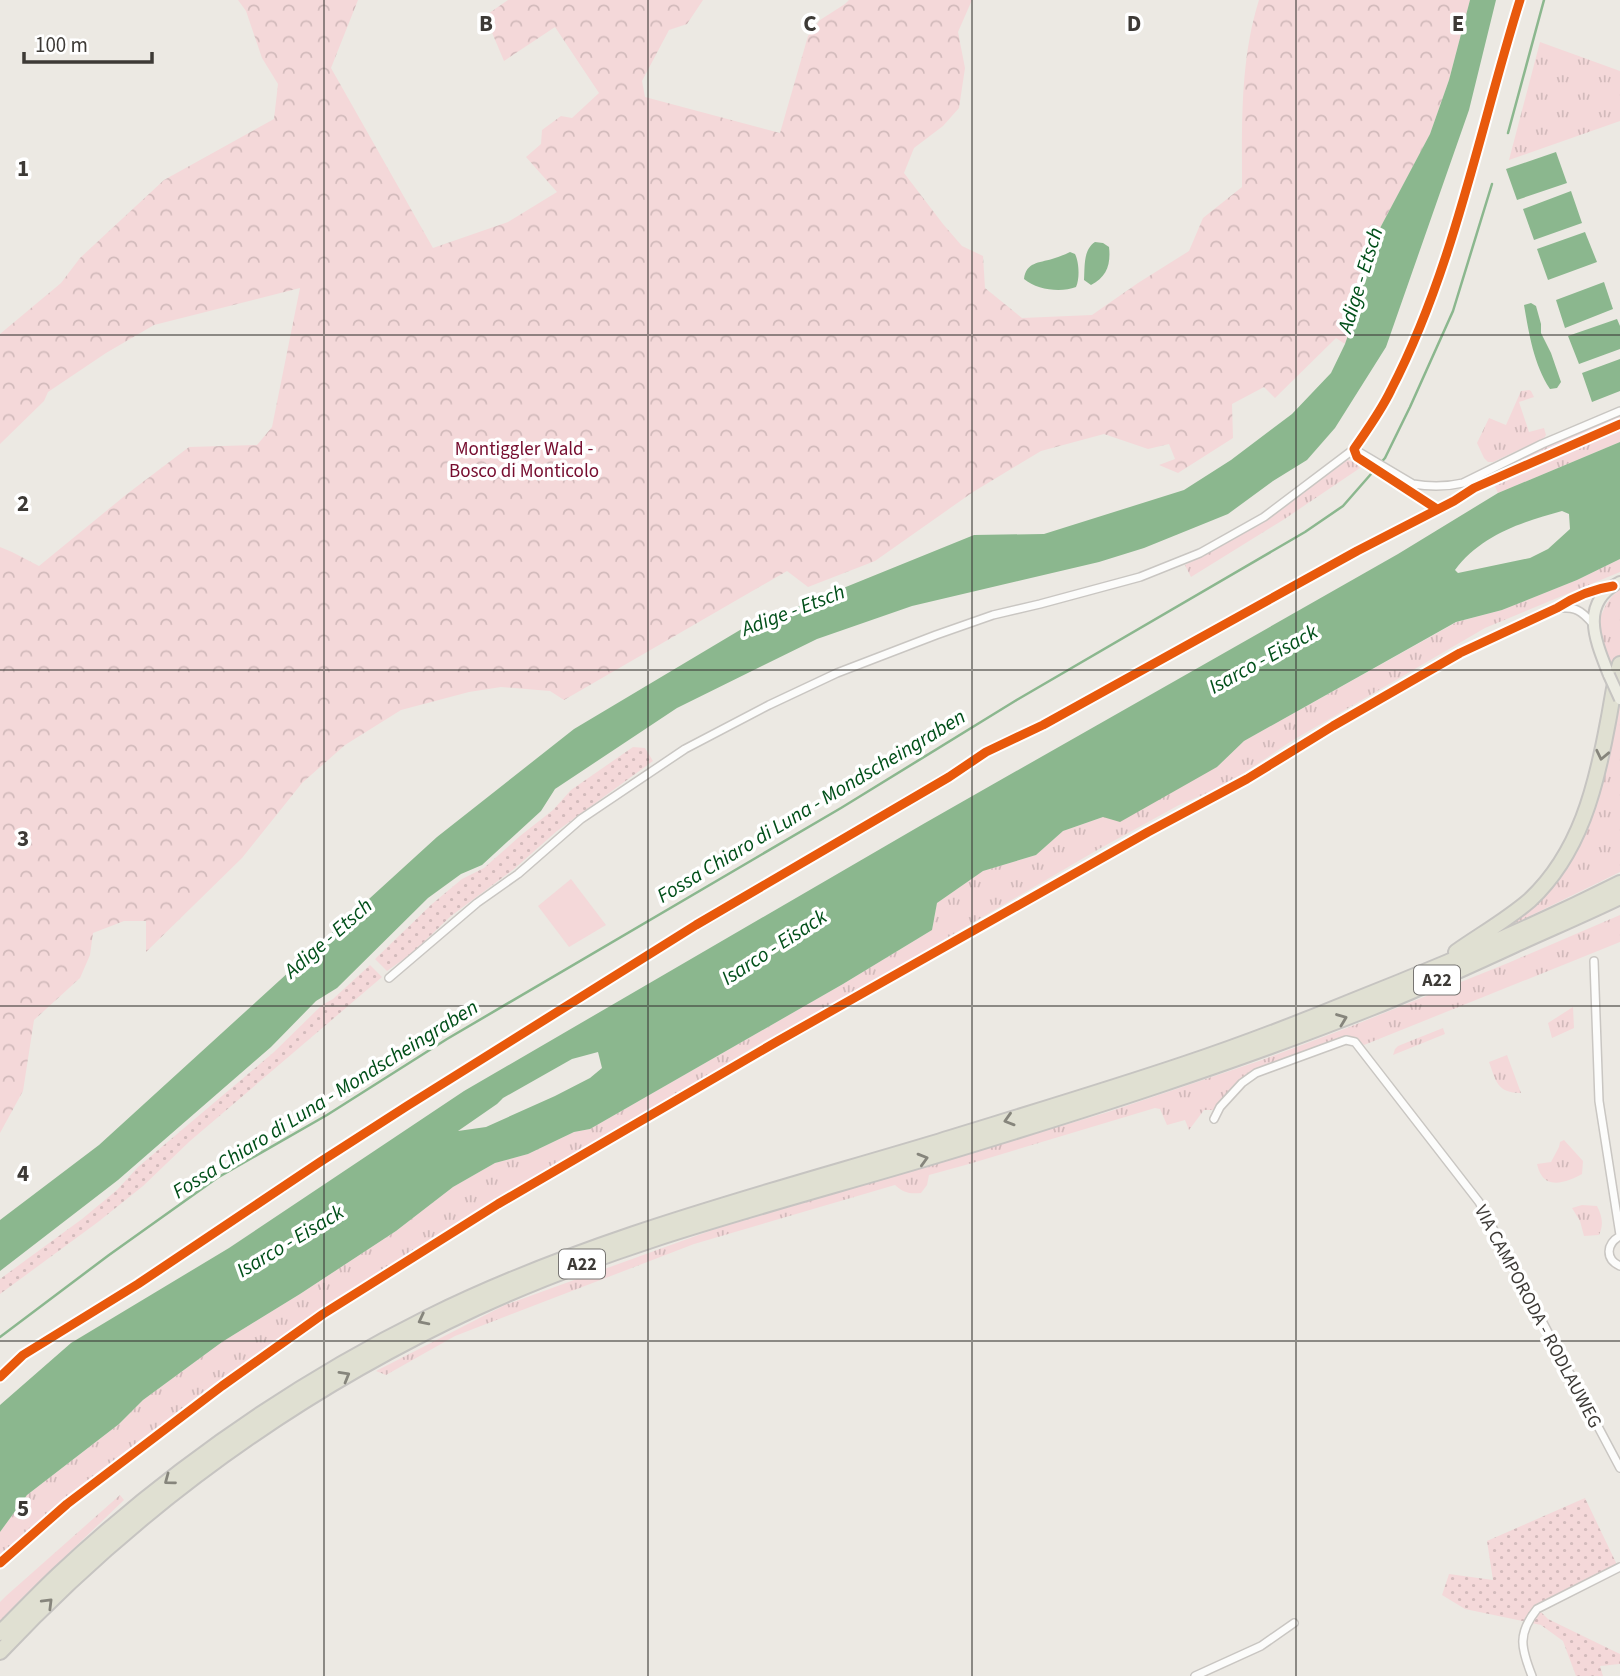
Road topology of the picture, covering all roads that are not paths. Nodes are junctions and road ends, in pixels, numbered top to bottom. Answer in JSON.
{"nodes":[{"id":1,"x":1620,"y":411,"type":"edge"},
{"id":2,"x":1616,"y":584,"type":"edge"},
{"id":3,"x":1557,"y":608,"type":"junction"},
{"id":4,"x":1593,"y":624,"type":"junction"},
{"id":5,"x":1615,"y":669,"type":"edge"},
{"id":6,"x":1620,"y":699,"type":"edge"},
{"id":7,"x":1620,"y":883,"type":"edge"},
{"id":8,"x":1618,"y":899,"type":"edge"},
{"id":9,"x":1594,"y":961,"type":"dead end"},
{"id":10,"x":1431,"y":970,"type":"junction"},
{"id":11,"x":389,"y":978,"type":"dead end"},
{"id":12,"x":1214,"y":1119,"type":"dead end"},
{"id":13,"x":1620,"y":1235,"type":"edge"},
{"id":14,"x":1620,"y":1266,"type":"edge"},
{"id":15,"x":1620,"y":1468,"type":"edge"},
{"id":16,"x":0,"y":1563,"type":"edge"},
{"id":17,"x":1620,"y":1567,"type":"edge"},
{"id":18,"x":1294,"y":1623,"type":"dead end"},
{"id":19,"x":0,"y":1633,"type":"edge"},
{"id":20,"x":0,"y":1652,"type":"edge"},
{"id":21,"x":1195,"y":1676,"type":"edge"},
{"id":22,"x":1532,"y":1676,"type":"edge"}],
"edges":[{"from":1,"to":11,"type":"street"},
{"from":2,"to":3,"type":"street"},
{"from":2,"to":4,"type":"main road"},
{"from":3,"to":4,"type":"street"},
{"from":3,"to":16,"type":"street"},
{"from":4,"to":5,"type":"main road"},
{"from":5,"to":6,"type":"main road","bridge":true},
{"from":5,"to":10,"type":"highway","one_way":true},
{"from":7,"to":10,"type":"highway","number":"A22"},
{"from":20,"to":8,"type":"highway","number":"A22","one_way":true},
{"from":9,"to":13,"type":"street"},
{"from":10,"to":19,"type":"highway","number":"A22","one_way":true},
{"from":12,"to":15,"type":"street","name":"VIA CAMPORODA - RODLAUWEG"},
{"from":13,"to":14,"type":"street"},
{"from":17,"to":22,"type":"street"},
{"from":18,"to":21,"type":"street"}]}
